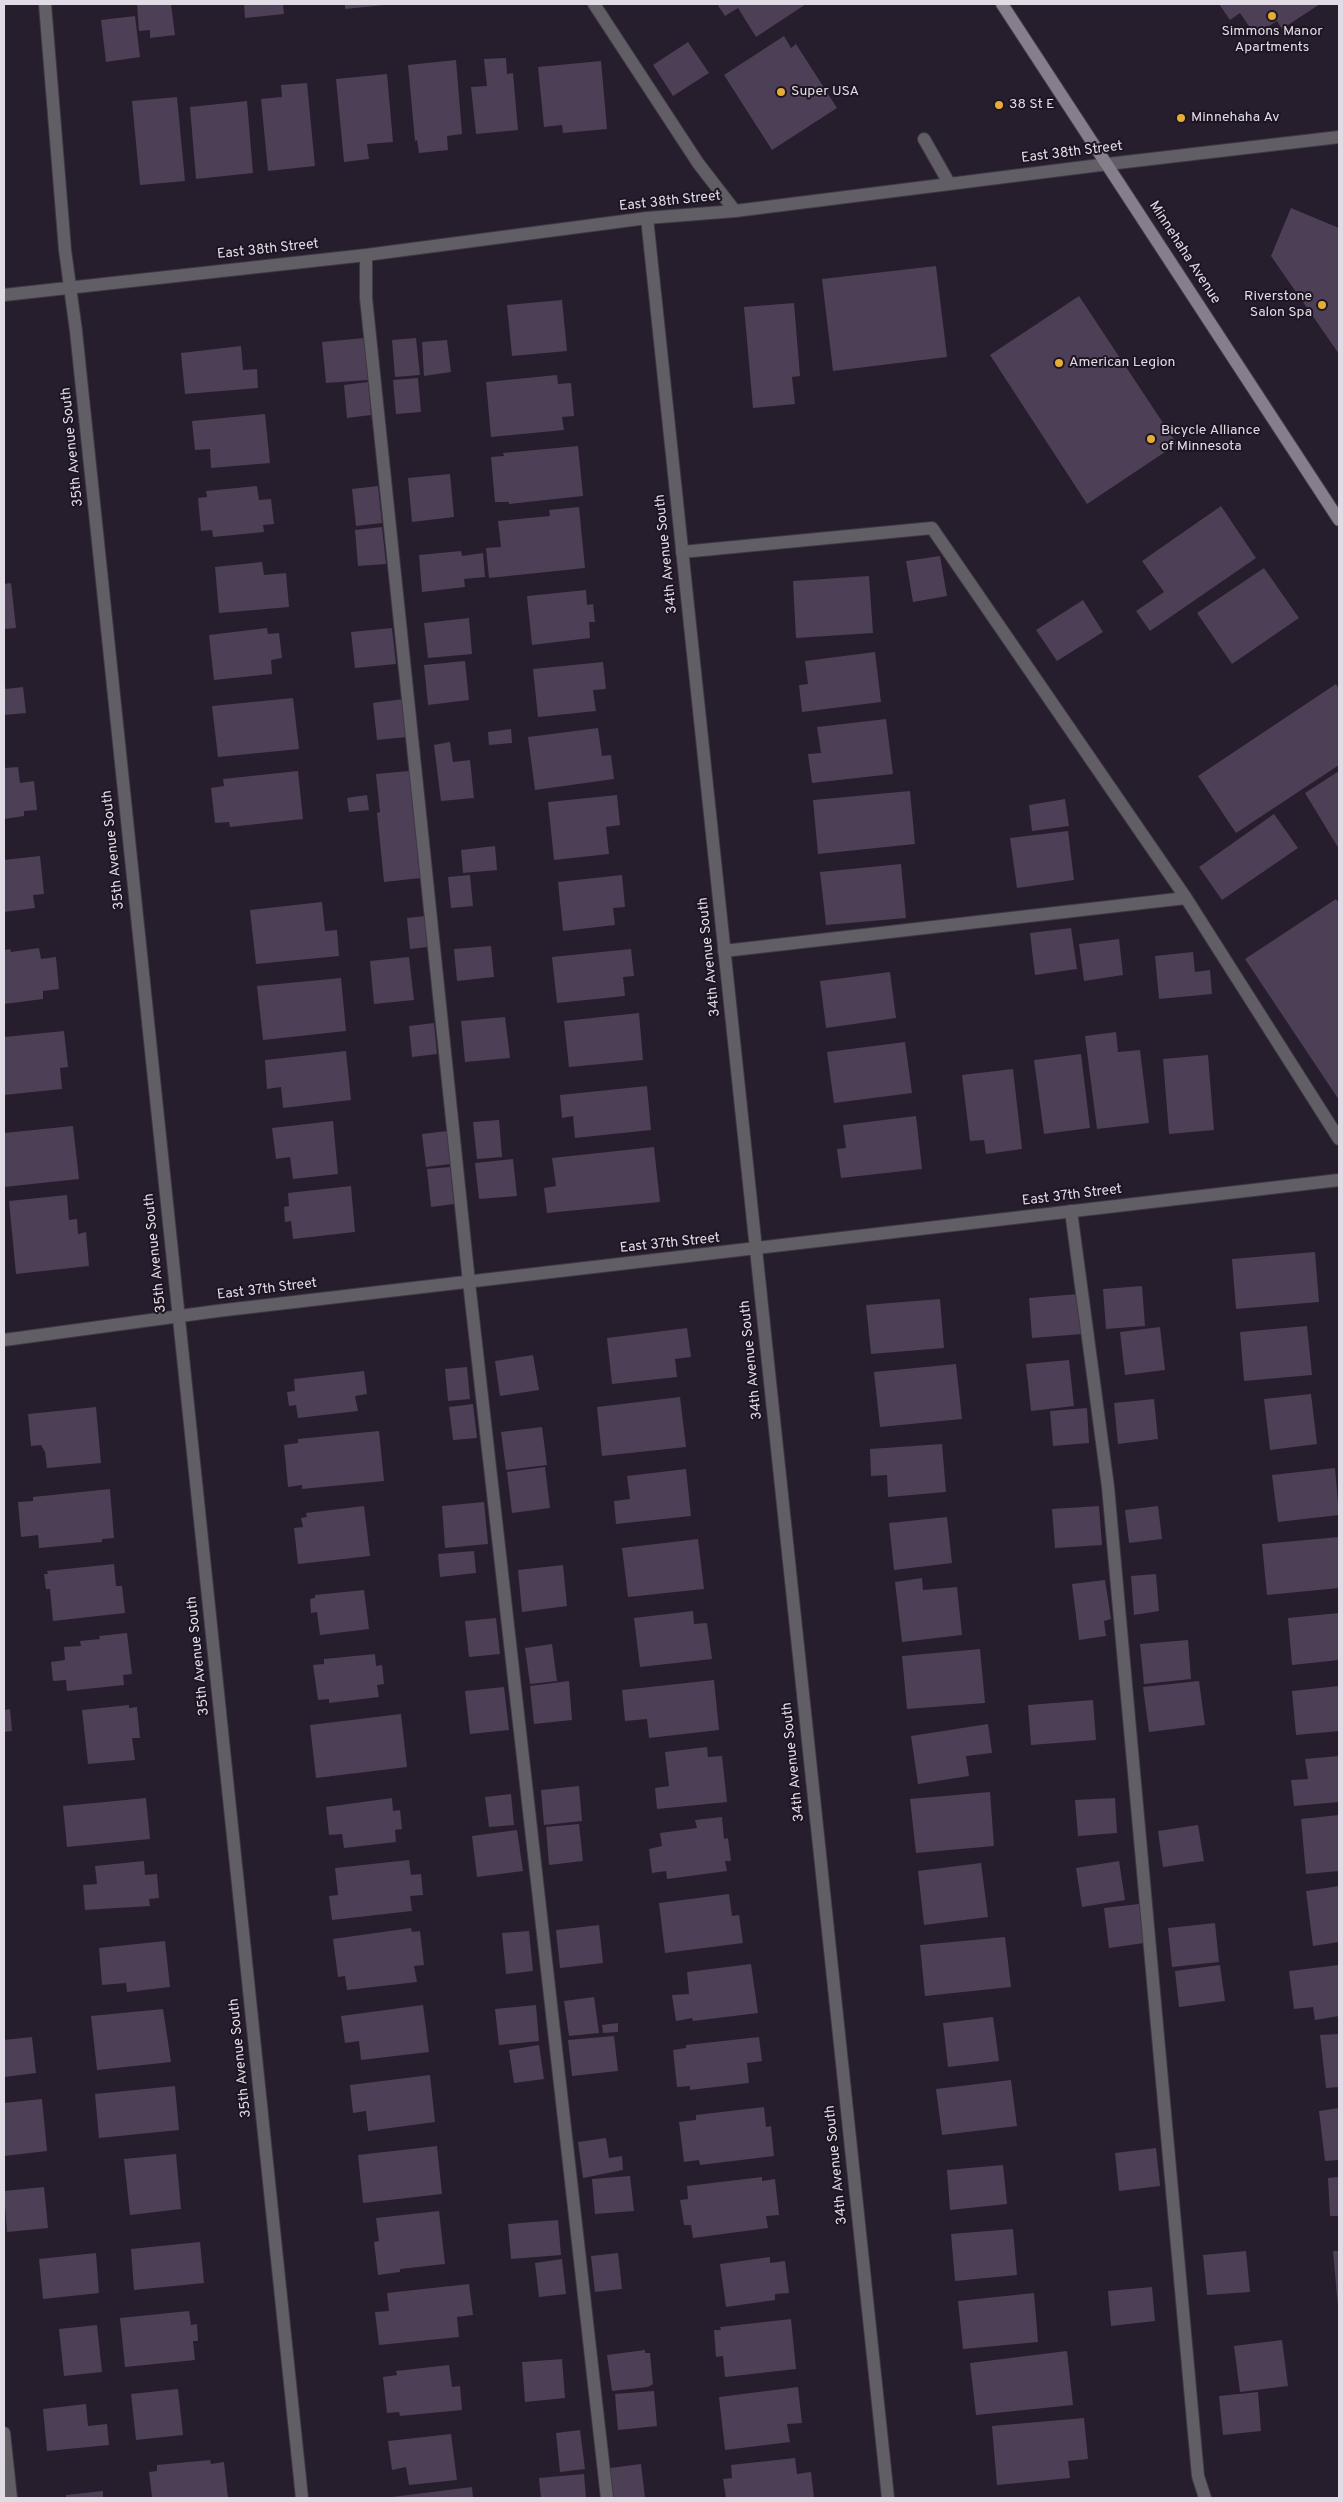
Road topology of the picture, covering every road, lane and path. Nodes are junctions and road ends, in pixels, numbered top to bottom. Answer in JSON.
{"nodes":[{"id":1,"x":45,"y":4,"type":"edge"},
{"id":2,"x":594,"y":4,"type":"edge"},
{"id":3,"x":1002,"y":4,"type":"edge"},
{"id":4,"x":1339,"y":138,"type":"edge"},
{"id":5,"x":924,"y":139,"type":"dead end"},
{"id":6,"x":1108,"y":164,"type":"junction"},
{"id":7,"x":949,"y":184,"type":"junction"},
{"id":8,"x":735,"y":211,"type":"junction"},
{"id":9,"x":648,"y":218,"type":"junction"},
{"id":10,"x":366,"y":255,"type":"junction"},
{"id":11,"x":69,"y":287,"type":"junction"},
{"id":12,"x":4,"y":295,"type":"edge"},
{"id":13,"x":1339,"y":520,"type":"edge"},
{"id":14,"x":682,"y":552,"type":"junction"},
{"id":15,"x":1186,"y":898,"type":"junction"},
{"id":16,"x":724,"y":951,"type":"junction"},
{"id":17,"x":1339,"y":1139,"type":"edge"},
{"id":18,"x":1339,"y":1180,"type":"edge"},
{"id":19,"x":1071,"y":1211,"type":"junction"},
{"id":20,"x":755,"y":1249,"type":"junction"},
{"id":21,"x":469,"y":1282,"type":"junction"},
{"id":22,"x":178,"y":1316,"type":"junction"},
{"id":23,"x":4,"y":1340,"type":"edge"},
{"id":24,"x":4,"y":2433,"type":"edge"},
{"id":25,"x":11,"y":2498,"type":"edge"},
{"id":26,"x":302,"y":2498,"type":"edge"},
{"id":27,"x":607,"y":2498,"type":"edge"},
{"id":28,"x":888,"y":2498,"type":"edge"},
{"id":29,"x":1205,"y":2498,"type":"edge"}],
"edges":[{"from":1,"to":11,"type":"street","name":"35th Avenue South"},
{"from":2,"to":8,"type":"street"},
{"from":3,"to":6,"type":"main road","name":"Minnehaha Avenue"},
{"from":4,"to":6,"type":"street","name":"East 38th Street"},
{"from":5,"to":7,"type":"street"},
{"from":6,"to":7,"type":"street","name":"East 38th Street"},
{"from":6,"to":13,"type":"main road","name":"Minnehaha Avenue"},
{"from":7,"to":8,"type":"street","name":"East 38th Street"},
{"from":8,"to":9,"type":"street","name":"East 38th Street"},
{"from":9,"to":10,"type":"street","name":"East 38th Street"},
{"from":9,"to":14,"type":"street","name":"34th Avenue South"},
{"from":10,"to":11,"type":"street","name":"East 38th Street"},
{"from":10,"to":21,"type":"street"},
{"from":11,"to":12,"type":"street","name":"East 38th Street"},
{"from":11,"to":22,"type":"street","name":"35th Avenue South"},
{"from":14,"to":15,"type":"street"},
{"from":14,"to":16,"type":"street","name":"34th Avenue South"},
{"from":15,"to":16,"type":"street"},
{"from":15,"to":17,"type":"street"},
{"from":16,"to":20,"type":"street","name":"34th Avenue South"},
{"from":18,"to":19,"type":"street","name":"East 37th Street"},
{"from":19,"to":20,"type":"street","name":"East 37th Street"},
{"from":19,"to":29,"type":"street"},
{"from":20,"to":21,"type":"street","name":"East 37th Street"},
{"from":20,"to":28,"type":"street","name":"34th Avenue South"},
{"from":21,"to":22,"type":"street","name":"East 37th Street"},
{"from":21,"to":27,"type":"street"},
{"from":22,"to":23,"type":"street","name":"East 37th Street"},
{"from":22,"to":26,"type":"street","name":"35th Avenue South"},
{"from":24,"to":25,"type":"street"}]}
